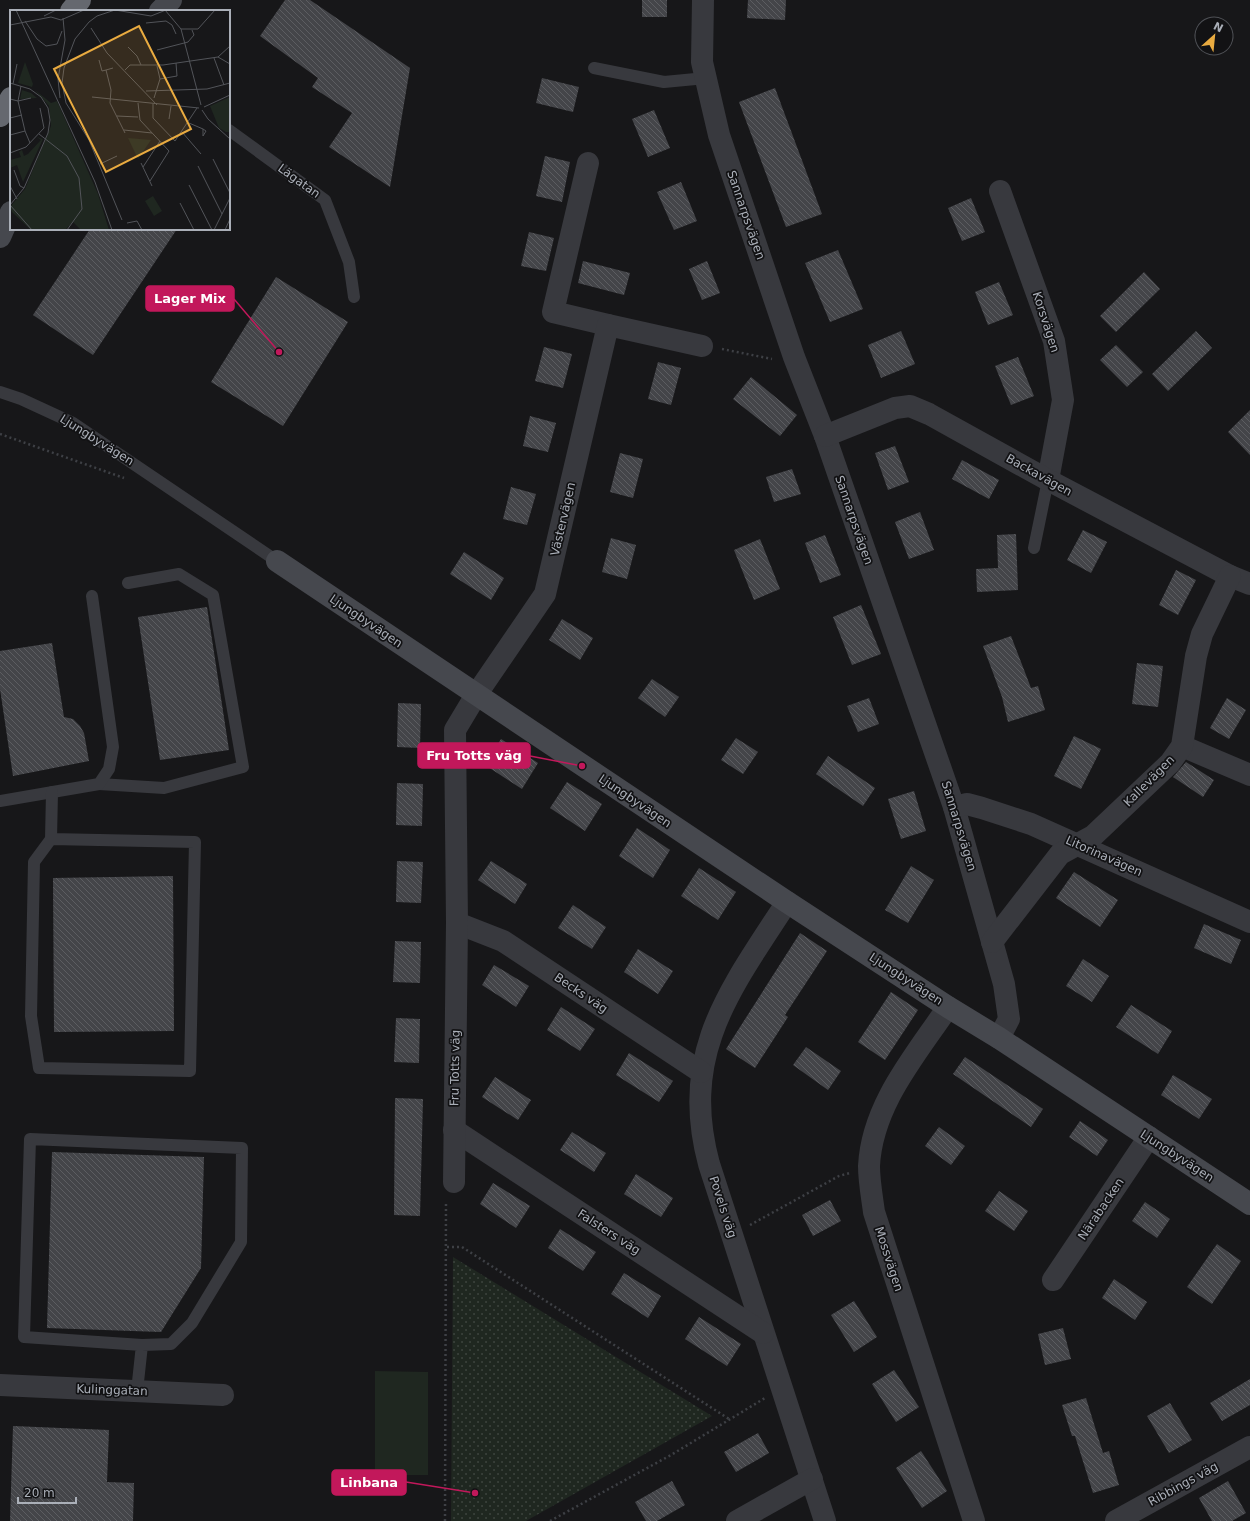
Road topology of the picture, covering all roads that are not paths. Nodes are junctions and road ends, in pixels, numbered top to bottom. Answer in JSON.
{"nodes":[{"id":1,"x":80,"y":0,"type":"edge"},
{"id":2,"x":171,"y":0,"type":"edge"},
{"id":3,"x":703,"y":0,"type":"edge"},
{"id":4,"x":72,"y":10,"type":"edge"},
{"id":5,"x":161,"y":10,"type":"edge"},
{"id":6,"x":594,"y":68,"type":"dead end"},
{"id":7,"x":706,"y":78,"type":"junction"},
{"id":8,"x":10,"y":100,"type":"edge"},
{"id":9,"x":0,"y":116,"type":"edge"},
{"id":10,"x":230,"y":131,"type":"edge"},
{"id":11,"x":588,"y":162,"type":"dead end"},
{"id":12,"x":1000,"y":191,"type":"dead end"},
{"id":13,"x":10,"y":214,"type":"edge"},
{"id":14,"x":0,"y":236,"type":"edge"},
{"id":15,"x":354,"y":297,"type":"dead end"},
{"id":16,"x":608,"y":325,"type":"junction"},
{"id":17,"x":702,"y":346,"type":"road end"},
{"id":18,"x":0,"y":392,"type":"edge"},
{"id":19,"x":825,"y":436,"type":"junction"},
{"id":20,"x":1048,"y":480,"type":"junction"},
{"id":21,"x":1034,"y":548,"type":"dead end"},
{"id":22,"x":277,"y":561,"type":"joint"},
{"id":23,"x":1230,"y":576,"type":"junction"},
{"id":24,"x":128,"y":583,"type":"dead end"},
{"id":25,"x":1250,"y":584,"type":"edge"},
{"id":26,"x":92,"y":596,"type":"dead end"},
{"id":27,"x":476,"y":695,"type":"junction"},
{"id":28,"x":1182,"y":746,"type":"junction"},
{"id":29,"x":1250,"y":775,"type":"edge"},
{"id":30,"x":99,"y":784,"type":"junction"},
{"id":31,"x":52,"y":792,"type":"junction"},
{"id":32,"x":0,"y":801,"type":"edge"},
{"id":33,"x":954,"y":806,"type":"junction"},
{"id":34,"x":51,"y":839,"type":"junction"},
{"id":35,"x":1078,"y":844,"type":"junction"},
{"id":36,"x":787,"y":902,"type":"junction"},
{"id":37,"x":1250,"y":922,"type":"edge"},
{"id":38,"x":457,"y":923,"type":"junction"},
{"id":39,"x":992,"y":942,"type":"junction"},
{"id":40,"x":948,"y":1007,"type":"junction"},
{"id":41,"x":999,"y":1038,"type":"junction"},
{"id":42,"x":701,"y":1072,"type":"junction"},
{"id":43,"x":454,"y":1130,"type":"junction"},
{"id":44,"x":1149,"y":1138,"type":"junction"},
{"id":45,"x":454,"y":1182,"type":"road end"},
{"id":46,"x":1250,"y":1204,"type":"edge"},
{"id":47,"x":1054,"y":1280,"type":"dead end"},
{"id":48,"x":763,"y":1333,"type":"junction"},
{"id":49,"x":142,"y":1345,"type":"junction"},
{"id":50,"x":0,"y":1386,"type":"edge"},
{"id":51,"x":137,"y":1391,"type":"junction"},
{"id":52,"x":223,"y":1395,"type":"dead end"},
{"id":53,"x":1250,"y":1447,"type":"edge"},
{"id":54,"x":812,"y":1479,"type":"junction"},
{"id":55,"x":1125,"y":1519,"type":"edge"},
{"id":56,"x":737,"y":1521,"type":"edge"},
{"id":57,"x":825,"y":1521,"type":"edge"},
{"id":58,"x":974,"y":1521,"type":"edge"}],
"edges":[{"from":1,"to":4,"type":"highway"},
{"from":2,"to":5,"type":"street"},
{"from":3,"to":7,"type":"street","name":"Sannarpsvägen"},
{"from":6,"to":7,"type":"lane"},
{"from":7,"to":19,"type":"street","name":"Sannarpsvägen"},
{"from":8,"to":9,"type":"highway"},
{"from":10,"to":15,"type":"lane","name":"Lägatan"},
{"from":11,"to":16,"type":"street"},
{"from":12,"to":20,"type":"street","name":"Korsvägen"},
{"from":13,"to":14,"type":"street"},
{"from":16,"to":17,"type":"street"},
{"from":16,"to":27,"type":"street","name":"Västervägen"},
{"from":18,"to":22,"type":"lane","name":"Ljungbyvägen"},
{"from":19,"to":20,"type":"street","name":"Backavägen"},
{"from":19,"to":33,"type":"street","name":"Sannarpsvägen"},
{"from":20,"to":21,"type":"lane"},
{"from":20,"to":23,"type":"street","name":"Backavägen"},
{"from":22,"to":27,"type":"street","name":"Ljungbyvägen"},
{"from":23,"to":25,"type":"street","name":"Backavägen"},
{"from":23,"to":28,"type":"street","name":"Kallevägen"},
{"from":24,"to":30,"type":"lane"},
{"from":26,"to":30,"type":"lane"},
{"from":27,"to":36,"type":"street","name":"Ljungbyvägen"},
{"from":27,"to":38,"type":"street","name":"Fru Totts väg"},
{"from":28,"to":29,"type":"street"},
{"from":28,"to":35,"type":"street","name":"Kallevägen"},
{"from":30,"to":31,"type":"lane"},
{"from":31,"to":32,"type":"lane"},
{"from":31,"to":34,"type":"lane"},
{"from":33,"to":35,"type":"street","name":"Litorinavägen"},
{"from":33,"to":39,"type":"street","name":"Sannarpsvägen"},
{"from":34,"to":34,"type":"lane"},
{"from":35,"to":37,"type":"street","name":"Litorinavägen"},
{"from":35,"to":39,"type":"street","name":"Kallevägen"},
{"from":36,"to":40,"type":"street","name":"Ljungbyvägen"},
{"from":36,"to":42,"type":"street","name":"Povels väg"},
{"from":38,"to":42,"type":"street","name":"Becks väg"},
{"from":38,"to":43,"type":"street","name":"Fru Totts väg"},
{"from":39,"to":41,"type":"street","name":"Sannarpsvägen"},
{"from":40,"to":41,"type":"street","name":"Ljungbyvägen"},
{"from":40,"to":58,"type":"street","name":"Mossvägen"},
{"from":41,"to":44,"type":"street","name":"Ljungbyvägen"},
{"from":42,"to":48,"type":"street","name":"Povels väg"},
{"from":43,"to":45,"type":"street","name":"Fru Totts väg"},
{"from":43,"to":48,"type":"street","name":"Falsters väg"},
{"from":44,"to":46,"type":"street","name":"Ljungbyvägen"},
{"from":44,"to":47,"type":"street","name":"Närabacken"},
{"from":48,"to":54,"type":"street","name":"Povels väg"},
{"from":49,"to":49,"type":"lane"},
{"from":49,"to":51,"type":"lane"},
{"from":50,"to":51,"type":"street","name":"Kulinggatan"},
{"from":51,"to":52,"type":"street","name":"Kulinggatan"},
{"from":53,"to":55,"type":"street","name":"Ribbings väg"},
{"from":54,"to":56,"type":"street"},
{"from":54,"to":57,"type":"street","name":"Povels väg"}]}
